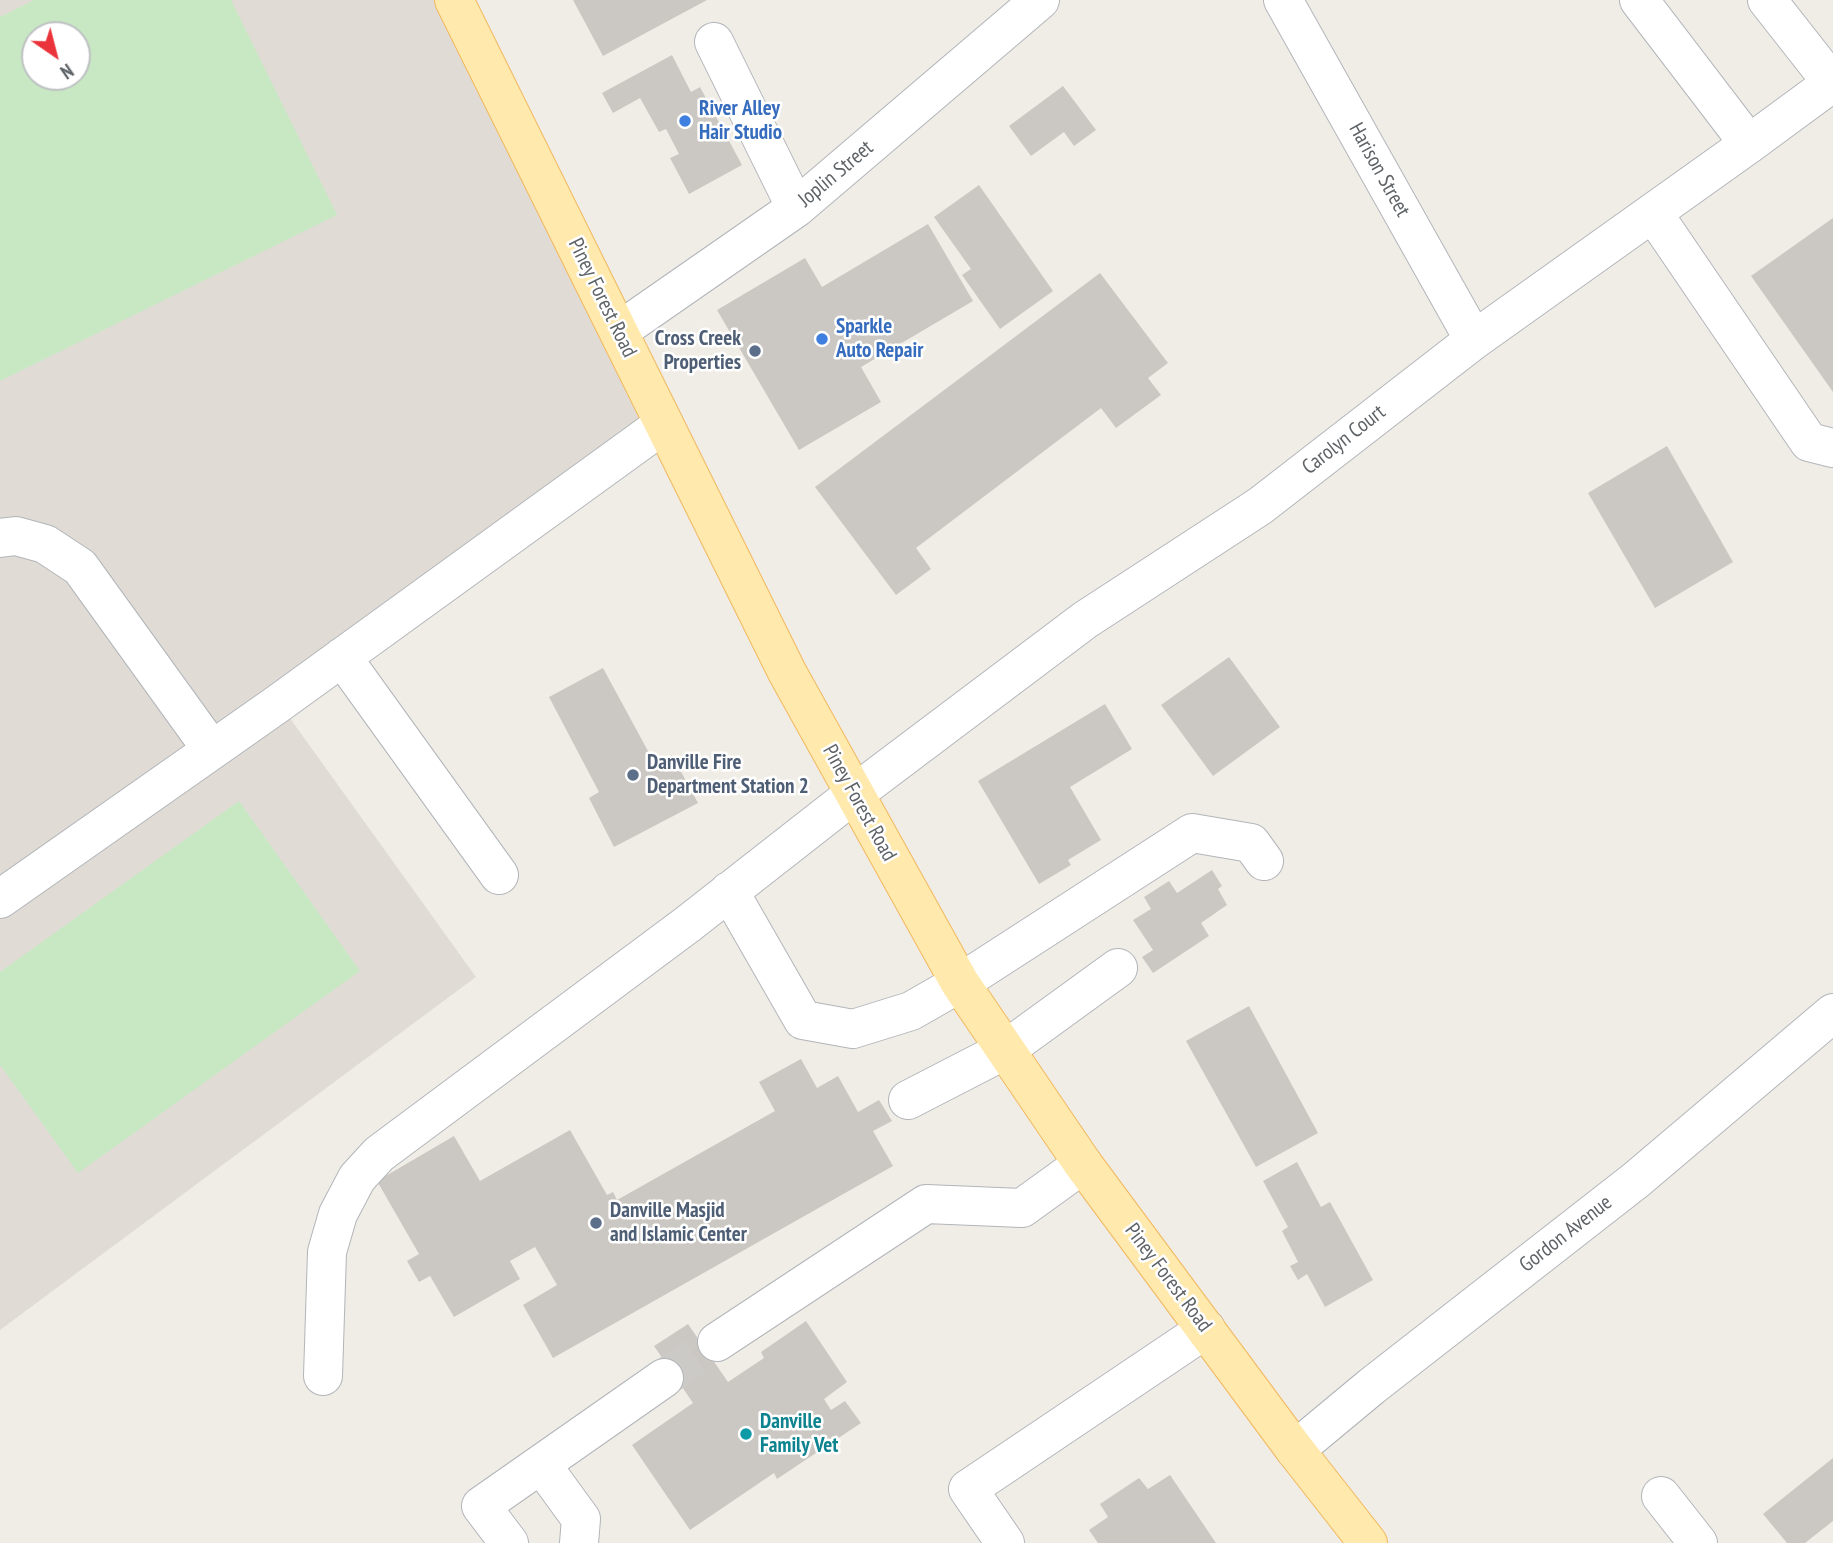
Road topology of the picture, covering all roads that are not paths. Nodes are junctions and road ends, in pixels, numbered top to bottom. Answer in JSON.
{"nodes":[{"id":1,"x":454,"y":0,"type":"edge"},
{"id":2,"x":1040,"y":0,"type":"edge"},
{"id":3,"x":1283,"y":0,"type":"edge"},
{"id":4,"x":1639,"y":0,"type":"edge"},
{"id":5,"x":1767,"y":0,"type":"edge"},
{"id":6,"x":715,"y":42,"type":"dead end"},
{"id":7,"x":1833,"y":84,"type":"edge"},
{"id":8,"x":1749,"y":144,"type":"junction"},
{"id":9,"x":796,"y":208,"type":"junction"},
{"id":10,"x":1653,"y":213,"type":"junction"},
{"id":11,"x":619,"y":331,"type":"junction"},
{"id":12,"x":1475,"y":340,"type":"junction"},
{"id":13,"x":664,"y":424,"type":"junction"},
{"id":14,"x":1833,"y":448,"type":"edge"},
{"id":15,"x":0,"y":538,"type":"edge"},
{"id":16,"x":342,"y":657,"type":"junction"},
{"id":17,"x":212,"y":750,"type":"junction"},
{"id":18,"x":854,"y":794,"type":"junction"},
{"id":19,"x":1264,"y":860,"type":"dead end"},
{"id":20,"x":499,"y":875,"type":"dead end"},
{"id":21,"x":729,"y":891,"type":"junction"},
{"id":22,"x":0,"y":899,"type":"edge"},
{"id":23,"x":1118,"y":968,"type":"dead end"},
{"id":24,"x":960,"y":983,"type":"junction"},
{"id":25,"x":1833,"y":1013,"type":"edge"},
{"id":26,"x":1005,"y":1050,"type":"junction"},
{"id":27,"x":908,"y":1100,"type":"dead end"},
{"id":28,"x":1083,"y":1164,"type":"junction"},
{"id":29,"x":1206,"y":1329,"type":"junction"},
{"id":30,"x":717,"y":1342,"type":"tunnel mouth"},
{"id":31,"x":323,"y":1376,"type":"dead end"},
{"id":32,"x":664,"y":1378,"type":"tunnel mouth"},
{"id":33,"x":1295,"y":1450,"type":"junction"},
{"id":34,"x":541,"y":1464,"type":"junction"},
{"id":35,"x":1661,"y":1496,"type":"dead end"},
{"id":36,"x":509,"y":1543,"type":"edge"},
{"id":37,"x":579,"y":1543,"type":"edge"},
{"id":38,"x":1005,"y":1543,"type":"edge"},
{"id":39,"x":1368,"y":1543,"type":"edge"},
{"id":40,"x":1698,"y":1543,"type":"edge"}],
"edges":[{"from":1,"to":11,"type":"main road","name":"Piney Forest Road"},
{"from":2,"to":9,"type":"street","name":"Joplin Street"},
{"from":3,"to":12,"type":"street","name":"Harison Street"},
{"from":4,"to":8,"type":"street"},
{"from":5,"to":7,"type":"street"},
{"from":6,"to":9,"type":"street"},
{"from":7,"to":8,"type":"street","name":"Carolyn Court"},
{"from":8,"to":10,"type":"street","name":"Carolyn Court"},
{"from":9,"to":11,"type":"street","name":"Joplin Street"},
{"from":10,"to":12,"type":"street","name":"Carolyn Court"},
{"from":10,"to":14,"type":"street"},
{"from":11,"to":13,"type":"main road","name":"Piney Forest Road"},
{"from":12,"to":18,"type":"street","name":"Carolyn Court"},
{"from":13,"to":16,"type":"street"},
{"from":13,"to":18,"type":"main road","name":"Piney Forest Road"},
{"from":15,"to":17,"type":"street"},
{"from":16,"to":17,"type":"street"},
{"from":16,"to":20,"type":"street"},
{"from":17,"to":22,"type":"street"},
{"from":18,"to":21,"type":"street","name":"Carolyn Court"},
{"from":18,"to":24,"type":"main road","name":"Piney Forest Road"},
{"from":19,"to":24,"type":"street"},
{"from":21,"to":24,"type":"street"},
{"from":21,"to":31,"type":"street","name":"Carolyn Court"},
{"from":23,"to":26,"type":"street"},
{"from":24,"to":26,"type":"main road","name":"Piney Forest Road"},
{"from":25,"to":33,"type":"street","name":"Gordon Avenue"},
{"from":26,"to":27,"type":"street"},
{"from":26,"to":28,"type":"main road","name":"Piney Forest Road"},
{"from":28,"to":29,"type":"main road","name":"Piney Forest Road"},
{"from":28,"to":30,"type":"street"},
{"from":29,"to":33,"type":"main road","name":"Piney Forest Road"},
{"from":29,"to":38,"type":"street"},
{"from":32,"to":34,"type":"street"},
{"from":33,"to":39,"type":"main road","name":"Piney Forest Road"},
{"from":34,"to":36,"type":"street"},
{"from":34,"to":37,"type":"street"},
{"from":35,"to":40,"type":"street"}]}
